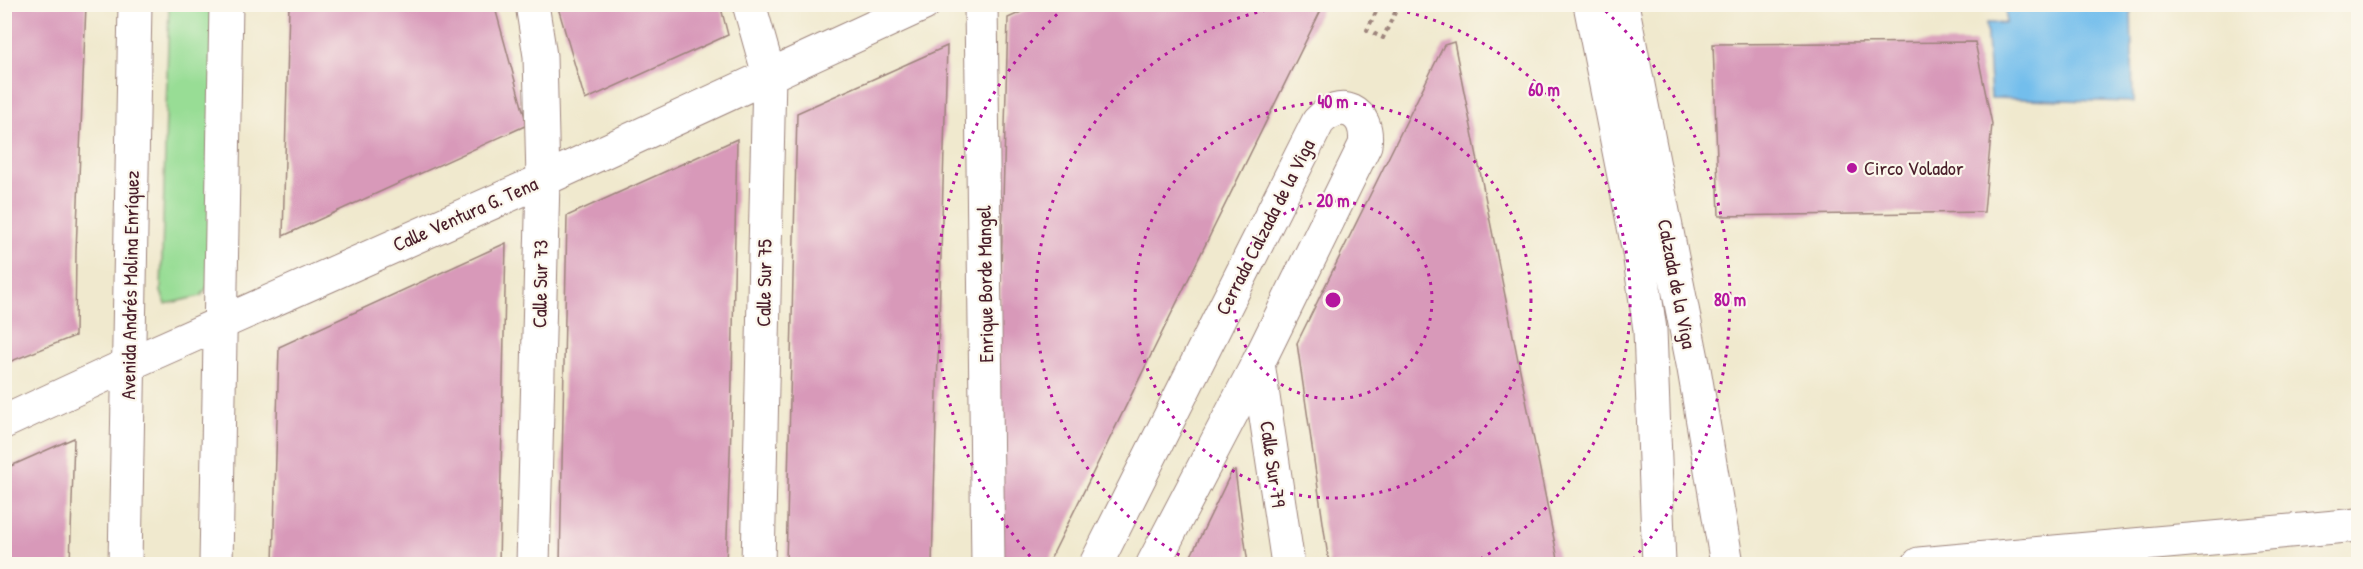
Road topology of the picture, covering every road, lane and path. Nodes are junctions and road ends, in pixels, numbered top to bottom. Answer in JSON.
{"nodes":[{"id":1,"x":135,"y":4,"type":"edge"},
{"id":2,"x":226,"y":4,"type":"edge"},
{"id":3,"x":532,"y":4,"type":"edge"},
{"id":4,"x":749,"y":4,"type":"edge"},
{"id":5,"x":924,"y":4,"type":"edge"},
{"id":6,"x":981,"y":4,"type":"edge"},
{"id":7,"x":1380,"y":4,"type":"edge"},
{"id":8,"x":1399,"y":4,"type":"edge"},
{"id":9,"x":1590,"y":4,"type":"edge"},
{"id":10,"x":1622,"y":4,"type":"edge"},
{"id":11,"x":769,"y":75,"type":"junction"},
{"id":12,"x":543,"y":180,"type":"junction"},
{"id":13,"x":220,"y":323,"type":"junction"},
{"id":14,"x":1686,"y":330,"type":"junction"},
{"id":15,"x":1258,"y":363,"type":"junction"},
{"id":16,"x":129,"y":364,"type":"junction"},
{"id":17,"x":4,"y":422,"type":"edge"},
{"id":18,"x":1656,"y":469,"type":"junction"},
{"id":19,"x":2358,"y":525,"type":"edge"},
{"id":20,"x":125,"y":564,"type":"edge"},
{"id":21,"x":216,"y":564,"type":"edge"},
{"id":22,"x":533,"y":564,"type":"edge"},
{"id":23,"x":758,"y":564,"type":"edge"},
{"id":24,"x":988,"y":564,"type":"edge"},
{"id":25,"x":1096,"y":564,"type":"edge"},
{"id":26,"x":1153,"y":564,"type":"edge"},
{"id":27,"x":1288,"y":564,"type":"edge"},
{"id":28,"x":1659,"y":564,"type":"edge"},
{"id":29,"x":1727,"y":564,"type":"edge"},
{"id":30,"x":1919,"y":564,"type":"edge"}],
"edges":[{"from":1,"to":16,"type":"street","name":"Avenida Andrés Molina Enríquez"},
{"from":2,"to":13,"type":"street"},
{"from":3,"to":12,"type":"street","name":"Calle Sur 73"},
{"from":4,"to":11,"type":"street","name":"Calle Sur 75"},
{"from":5,"to":11,"type":"street","name":"Calle Ventura G. Tena"},
{"from":6,"to":24,"type":"street","name":"Enrique Borde Mangel"},
{"from":7,"to":8,"type":"path"},
{"from":9,"to":18,"type":"street","name":"Calzada de la Viga"},
{"from":10,"to":14,"type":"street","name":"Calzada de la Viga"},
{"from":11,"to":12,"type":"street","name":"Calle Ventura G. Tena"},
{"from":11,"to":23,"type":"street","name":"Calle Sur 75"},
{"from":12,"to":13,"type":"street","name":"Calle Ventura G. Tena"},
{"from":12,"to":22,"type":"street","name":"Calle Sur 73"},
{"from":13,"to":16,"type":"street","name":"Calle Ventura G. Tena"},
{"from":13,"to":21,"type":"street"},
{"from":14,"to":18,"type":"street"},
{"from":14,"to":29,"type":"street","name":"Calzada de la Viga"},
{"from":15,"to":25,"type":"street","name":"Cerrada Calzada de la Viga"},
{"from":15,"to":26,"type":"street","name":"Cerrada Calzada de la Viga"},
{"from":15,"to":27,"type":"street","name":"Calle Sur 79"},
{"from":16,"to":17,"type":"street","name":"Calle Ventura G. Tena"},
{"from":16,"to":20,"type":"street","name":"Avenida Andrés Molina Enríquez"},
{"from":18,"to":28,"type":"street","name":"Calzada de la Viga"},
{"from":19,"to":30,"type":"street"}]}
